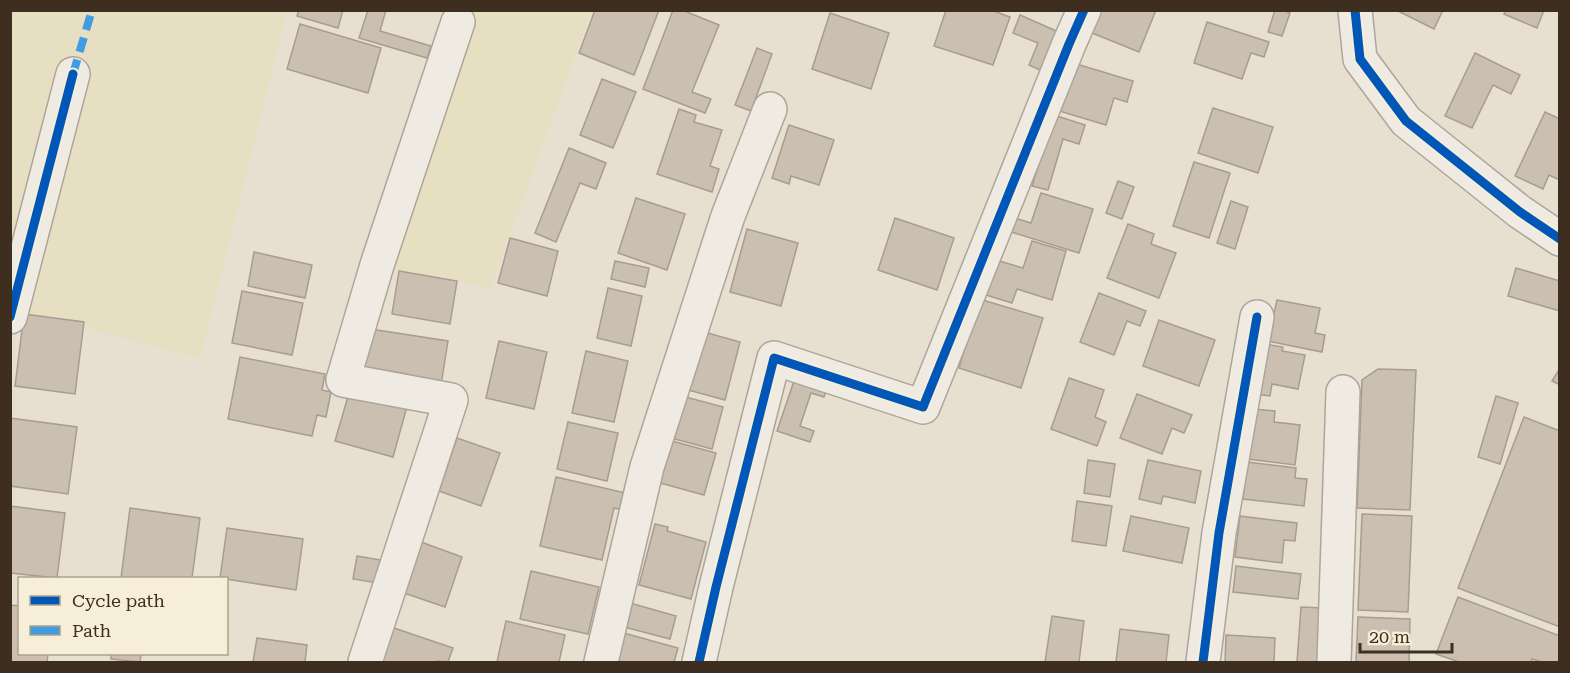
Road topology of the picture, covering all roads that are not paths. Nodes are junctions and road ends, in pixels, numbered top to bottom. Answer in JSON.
{"nodes":[{"id":1,"x":1084,"y":10,"type":"edge"},
{"id":2,"x":1355,"y":10,"type":"edge"},
{"id":3,"x":458,"y":22,"type":"dead end"},
{"id":4,"x":73,"y":74,"type":"dead end"},
{"id":5,"x":770,"y":109,"type":"dead end"},
{"id":6,"x":1560,"y":239,"type":"edge"},
{"id":7,"x":10,"y":317,"type":"edge"},
{"id":8,"x":1257,"y":317,"type":"dead end"},
{"id":9,"x":1343,"y":392,"type":"dead end"},
{"id":10,"x":365,"y":663,"type":"edge"},
{"id":11,"x":601,"y":663,"type":"edge"},
{"id":12,"x":699,"y":663,"type":"edge"},
{"id":13,"x":1203,"y":663,"type":"edge"},
{"id":14,"x":1334,"y":663,"type":"edge"}],
"edges":[{"from":1,"to":12,"type":"street"},
{"from":2,"to":6,"type":"street"},
{"from":3,"to":10,"type":"street"},
{"from":4,"to":7,"type":"street"},
{"from":5,"to":11,"type":"street"},
{"from":8,"to":13,"type":"street"},
{"from":9,"to":14,"type":"street"}]}
